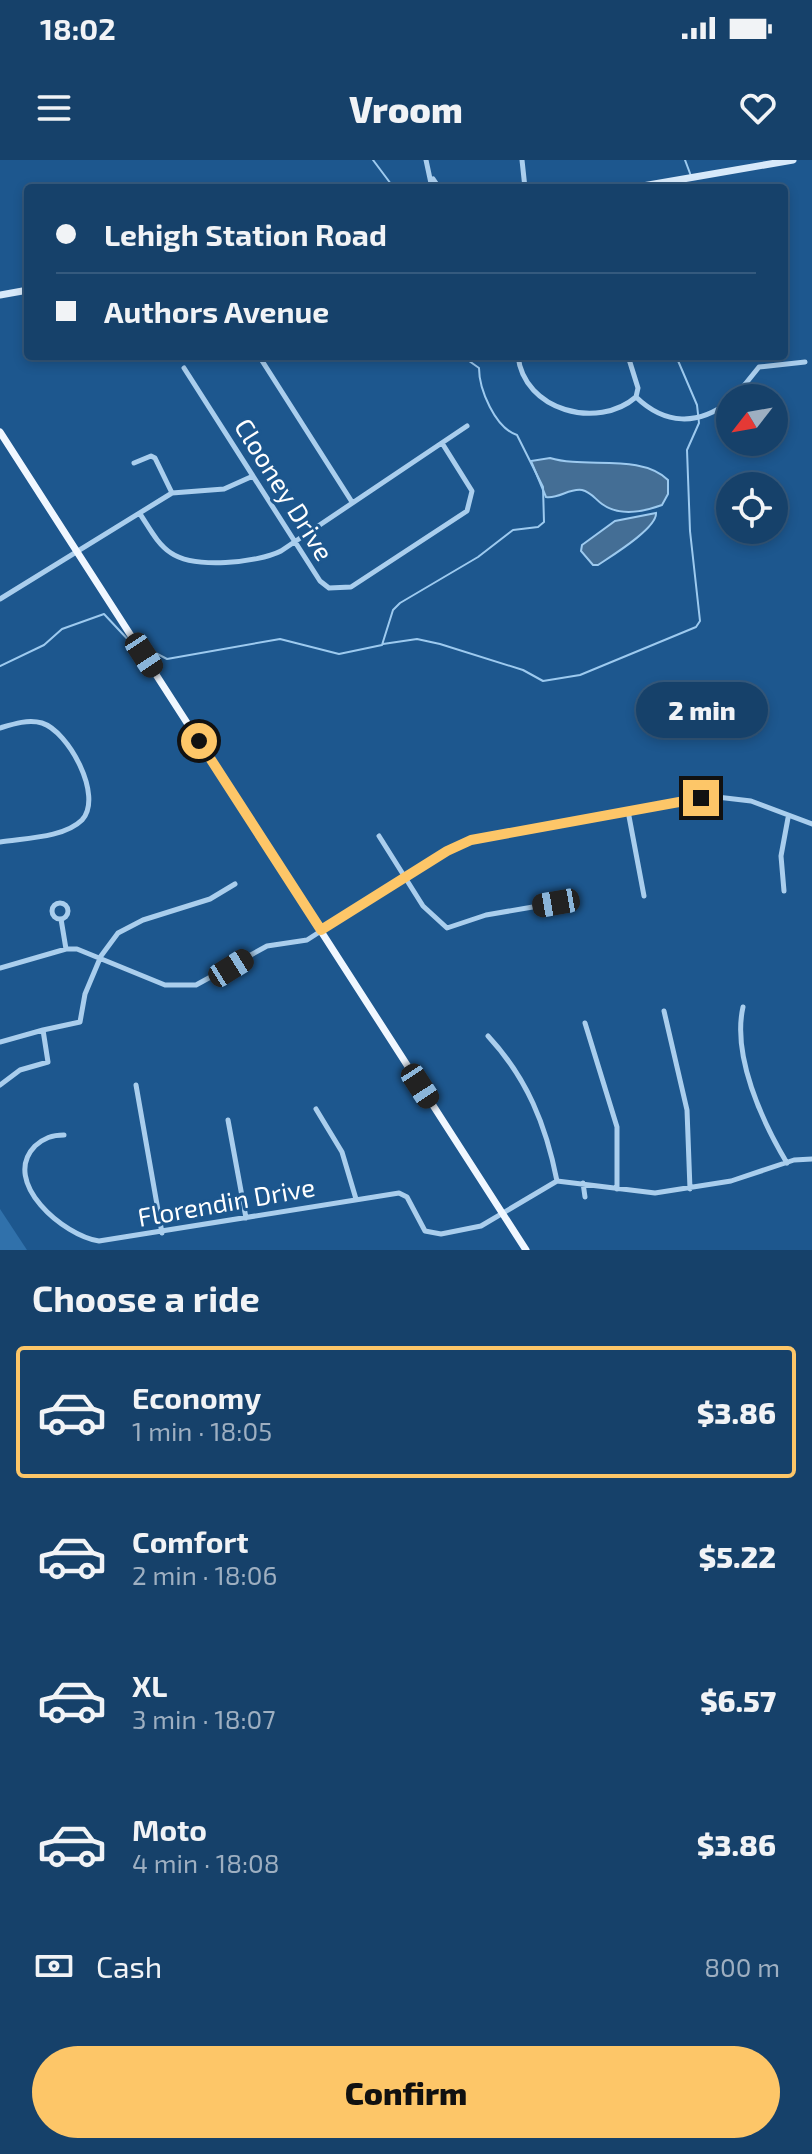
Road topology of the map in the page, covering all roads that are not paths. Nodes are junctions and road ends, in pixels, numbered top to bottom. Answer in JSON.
{"nodes":[{"id":1,"x":426,"y":160,"type":"edge"},
{"id":2,"x":522,"y":160,"type":"edge"},
{"id":3,"x":793,"y":160,"type":"edge"},
{"id":4,"x":432,"y":178,"type":"junction"},
{"id":5,"x":432,"y":184,"type":"edge"},
{"id":6,"x":436,"y":184,"type":"edge"},
{"id":7,"x":525,"y":184,"type":"edge"},
{"id":8,"x":656,"y":184,"type":"edge"},
{"id":9,"x":24,"y":291,"type":"edge"},
{"id":10,"x":0,"y":295,"type":"edge"},
{"id":11,"x":262,"y":360,"type":"edge"},
{"id":12,"x":519,"y":360,"type":"edge"},
{"id":13,"x":629,"y":360,"type":"edge"},
{"id":14,"x":805,"y":362,"type":"dead end"},
{"id":15,"x":184,"y":368,"type":"dead end"},
{"id":16,"x":745,"y":384,"type":"edge"},
{"id":17,"x":636,"y":397,"type":"junction"},
{"id":18,"x":716,"y":408,"type":"edge"},
{"id":19,"x":467,"y":426,"type":"dead end"},
{"id":20,"x":0,"y":432,"type":"edge"},
{"id":21,"x":442,"y":443,"type":"junction"},
{"id":22,"x":134,"y":463,"type":"dead end"},
{"id":23,"x":253,"y":476,"type":"junction"},
{"id":24,"x":172,"y":493,"type":"junction"},
{"id":25,"x":352,"y":502,"type":"junction"},
{"id":26,"x":140,"y":514,"type":"junction"},
{"id":27,"x":294,"y":541,"type":"junction"},
{"id":28,"x":78,"y":553,"type":"junction"},
{"id":29,"x":0,"y":599,"type":"edge"},
{"id":30,"x":0,"y":728,"type":"edge"},
{"id":31,"x":628,"y":811,"type":"junction"},
{"id":32,"x":788,"y":818,"type":"junction"},
{"id":33,"x":812,"y":824,"type":"edge"},
{"id":34,"x":379,"y":836,"type":"dead end"},
{"id":35,"x":0,"y":842,"type":"edge"},
{"id":36,"x":405,"y":877,"type":"junction"},
{"id":37,"x":235,"y":884,"type":"dead end"},
{"id":38,"x":784,"y":891,"type":"dead end"},
{"id":39,"x":644,"y":896,"type":"dead end"},
{"id":40,"x":556,"y":903,"type":"dead end"},
{"id":41,"x":61,"y":919,"type":"dead end"},
{"id":42,"x":321,"y":930,"type":"junction"},
{"id":43,"x":66,"y":949,"type":"junction"},
{"id":44,"x":101,"y":956,"type":"junction"},
{"id":45,"x":0,"y":968,"type":"edge"},
{"id":46,"x":743,"y":1007,"type":"dead end"},
{"id":47,"x":664,"y":1011,"type":"dead end"},
{"id":48,"x":585,"y":1023,"type":"dead end"},
{"id":49,"x":43,"y":1030,"type":"junction"},
{"id":50,"x":488,"y":1036,"type":"dead end"},
{"id":51,"x":0,"y":1042,"type":"edge"},
{"id":52,"x":0,"y":1085,"type":"edge"},
{"id":53,"x":136,"y":1085,"type":"dead end"},
{"id":54,"x":316,"y":1109,"type":"dead end"},
{"id":55,"x":228,"y":1120,"type":"dead end"},
{"id":56,"x":64,"y":1135,"type":"dead end"},
{"id":57,"x":812,"y":1159,"type":"edge"},
{"id":58,"x":787,"y":1163,"type":"junction"},
{"id":59,"x":557,"y":1181,"type":"junction"},
{"id":60,"x":583,"y":1183,"type":"junction"},
{"id":61,"x":617,"y":1189,"type":"junction"},
{"id":62,"x":690,"y":1189,"type":"junction"},
{"id":63,"x":585,"y":1197,"type":"dead end"},
{"id":64,"x":356,"y":1199,"type":"junction"},
{"id":65,"x":502,"y":1213,"type":"junction"},
{"id":66,"x":246,"y":1218,"type":"junction"},
{"id":67,"x":162,"y":1233,"type":"junction"},
{"id":68,"x":526,"y":1250,"type":"edge"}],
"edges":[{"from":1,"to":4,"type":"street"},
{"from":2,"to":7,"type":"street"},
{"from":3,"to":8,"type":"main road"},
{"from":4,"to":5,"type":"street"},
{"from":4,"to":6,"type":"street"},
{"from":9,"to":10,"type":"main road"},
{"from":11,"to":25,"type":"street"},
{"from":12,"to":17,"type":"street"},
{"from":13,"to":17,"type":"street"},
{"from":14,"to":16,"type":"street"},
{"from":15,"to":23,"type":"street","name":"Clooney Drive"},
{"from":17,"to":18,"type":"street"},
{"from":19,"to":21,"type":"street"},
{"from":20,"to":28,"type":"main road"},
{"from":21,"to":25,"type":"street"},
{"from":21,"to":27,"type":"street","name":"Clooney Drive"},
{"from":22,"to":24,"type":"street"},
{"from":23,"to":24,"type":"street"},
{"from":23,"to":27,"type":"street","name":"Clooney Drive"},
{"from":24,"to":26,"type":"street"},
{"from":25,"to":27,"type":"street"},
{"from":26,"to":27,"type":"street"},
{"from":26,"to":28,"type":"street"},
{"from":28,"to":29,"type":"street"},
{"from":28,"to":42,"type":"main road"},
{"from":30,"to":35,"type":"street"},
{"from":31,"to":32,"type":"street"},
{"from":31,"to":36,"type":"street"},
{"from":31,"to":39,"type":"street"},
{"from":32,"to":33,"type":"street"},
{"from":32,"to":38,"type":"street"},
{"from":34,"to":36,"type":"street"},
{"from":36,"to":40,"type":"street"},
{"from":36,"to":42,"type":"street"},
{"from":37,"to":44,"type":"street"},
{"from":41,"to":43,"type":"street"},
{"from":42,"to":44,"type":"street"},
{"from":42,"to":65,"type":"main road"},
{"from":43,"to":44,"type":"street"},
{"from":43,"to":45,"type":"street"},
{"from":44,"to":49,"type":"street"},
{"from":46,"to":58,"type":"street"},
{"from":47,"to":62,"type":"street"},
{"from":48,"to":61,"type":"street"},
{"from":49,"to":51,"type":"street"},
{"from":49,"to":52,"type":"street"},
{"from":50,"to":59,"type":"street"},
{"from":53,"to":67,"type":"street"},
{"from":54,"to":64,"type":"street"},
{"from":55,"to":66,"type":"street"},
{"from":56,"to":67,"type":"street","name":"Florendin Drive"},
{"from":57,"to":58,"type":"street"},
{"from":58,"to":62,"type":"street"},
{"from":59,"to":60,"type":"street"},
{"from":59,"to":65,"type":"street"},
{"from":60,"to":61,"type":"street"},
{"from":60,"to":63,"type":"street"},
{"from":61,"to":62,"type":"street"},
{"from":64,"to":65,"type":"street","name":"Florendin Drive"},
{"from":64,"to":66,"type":"street","name":"Florendin Drive"},
{"from":65,"to":68,"type":"main road"},
{"from":66,"to":67,"type":"street","name":"Florendin Drive"}]}
